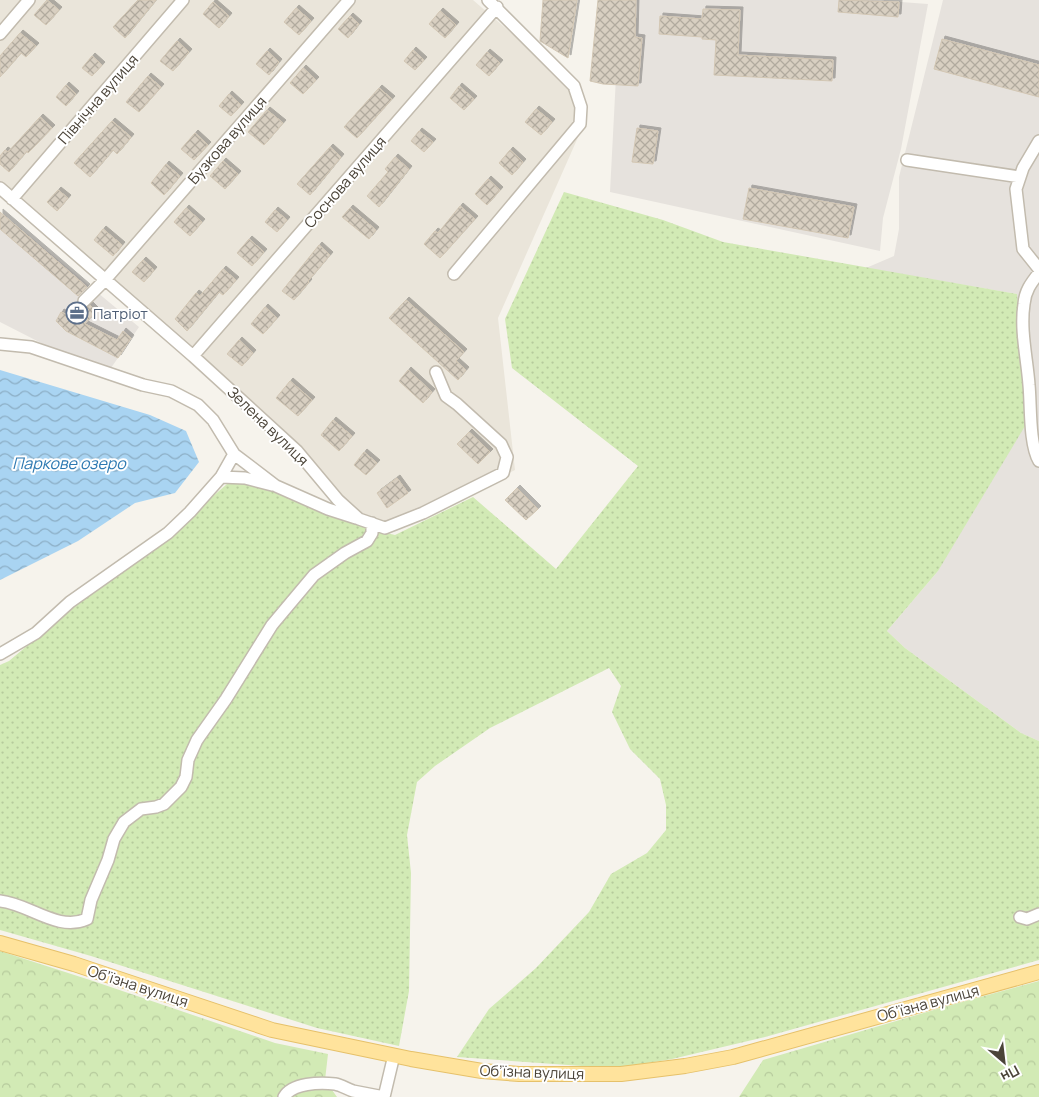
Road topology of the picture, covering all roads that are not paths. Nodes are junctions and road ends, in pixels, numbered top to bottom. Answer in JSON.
{"nodes":[{"id":1,"x":29,"y":0,"type":"edge"},
{"id":2,"x":183,"y":0,"type":"edge"},
{"id":3,"x":349,"y":0,"type":"edge"},
{"id":4,"x":493,"y":4,"type":"edge"},
{"id":5,"x":0,"y":34,"type":"edge"},
{"id":6,"x":1039,"y":141,"type":"edge"},
{"id":7,"x":907,"y":160,"type":"dead end"},
{"id":8,"x":1020,"y":177,"type":"junction"},
{"id":9,"x":0,"y":188,"type":"edge"},
{"id":10,"x":12,"y":199,"type":"junction"},
{"id":11,"x":1039,"y":269,"type":"edge"},
{"id":12,"x":1039,"y":273,"type":"edge"},
{"id":13,"x":454,"y":274,"type":"dead end"},
{"id":14,"x":106,"y":280,"type":"junction"},
{"id":15,"x":84,"y":301,"type":"dead end"},
{"id":16,"x":0,"y":344,"type":"edge"},
{"id":17,"x":193,"y":356,"type":"junction"},
{"id":18,"x":436,"y":372,"type":"dead end"},
{"id":19,"x":234,"y":454,"type":"junction"},
{"id":20,"x":1039,"y":461,"type":"edge"},
{"id":21,"x":221,"y":476,"type":"junction"},
{"id":22,"x":276,"y":486,"type":"junction"},
{"id":23,"x":359,"y":519,"type":"junction"},
{"id":24,"x":372,"y":523,"type":"junction"},
{"id":25,"x":0,"y":654,"type":"edge"},
{"id":26,"x":0,"y":901,"type":"edge"},
{"id":27,"x":1039,"y":914,"type":"edge"},
{"id":28,"x":1020,"y":917,"type":"dead end"},
{"id":29,"x":0,"y":942,"type":"edge"},
{"id":30,"x":1039,"y":972,"type":"edge"},
{"id":31,"x":394,"y":1055,"type":"junction"},
{"id":32,"x":284,"y":1097,"type":"edge"}],
"edges":[{"from":1,"to":5,"type":"street"},
{"from":2,"to":10,"type":"street","name":"Північна вулиця"},
{"from":3,"to":14,"type":"street","name":"Бузкова вулиця"},
{"from":4,"to":13,"type":"street"},
{"from":4,"to":17,"type":"street","name":"Соснова вулиця"},
{"from":6,"to":8,"type":"street"},
{"from":7,"to":8,"type":"street"},
{"from":8,"to":11,"type":"street"},
{"from":9,"to":10,"type":"street","name":"Зелена вулиця"},
{"from":10,"to":14,"type":"street","name":"Зелена вулиця"},
{"from":12,"to":20,"type":"street"},
{"from":14,"to":15,"type":"street","name":"Бузкова вулиця"},
{"from":14,"to":17,"type":"street","name":"Зелена вулиця"},
{"from":16,"to":19,"type":"street"},
{"from":17,"to":23,"type":"street","name":"Зелена вулиця"},
{"from":18,"to":24,"type":"street","name":"Зелена вулиця"},
{"from":19,"to":21,"type":"street"},
{"from":19,"to":22,"type":"street"},
{"from":21,"to":22,"type":"street"},
{"from":21,"to":25,"type":"street"},
{"from":22,"to":23,"type":"street"},
{"from":23,"to":24,"type":"street","name":"Зелена вулиця"},
{"from":24,"to":26,"type":"street"},
{"from":27,"to":28,"type":"street"},
{"from":29,"to":31,"type":"main road","name":"Об’їзна вулиця"},
{"from":30,"to":31,"type":"main road","name":"Об’їзна вулиця"},
{"from":31,"to":32,"type":"street"}]}
